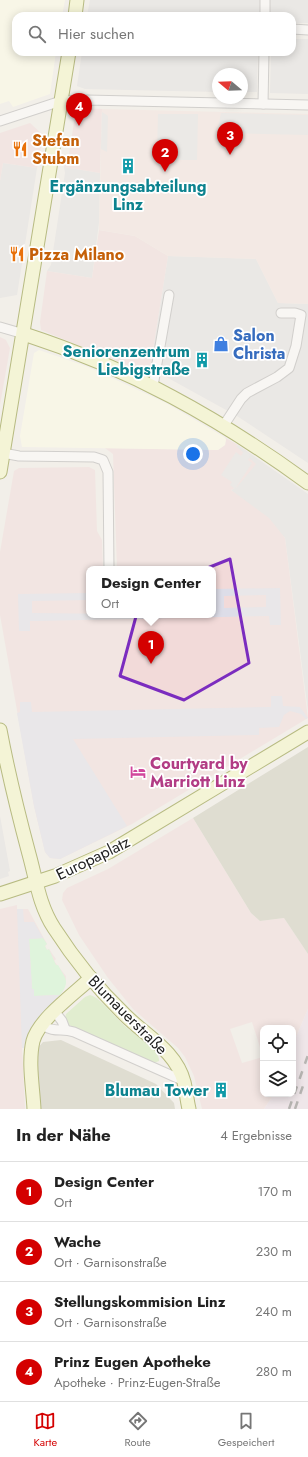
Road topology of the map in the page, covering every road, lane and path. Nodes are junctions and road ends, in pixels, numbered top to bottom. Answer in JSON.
{"nodes":[{"id":1,"x":77,"y":0,"type":"edge"},
{"id":2,"x":265,"y":0,"type":"edge"},
{"id":3,"x":76,"y":12,"type":"edge"},
{"id":4,"x":265,"y":12,"type":"edge"},
{"id":5,"x":296,"y":29,"type":"edge"},
{"id":6,"x":308,"y":30,"type":"edge"},
{"id":7,"x":68,"y":56,"type":"edge"},
{"id":8,"x":264,"y":56,"type":"edge"},
{"id":9,"x":61,"y":101,"type":"junction"},
{"id":10,"x":263,"y":104,"type":"junction"},
{"id":11,"x":308,"y":105,"type":"edge"},
{"id":12,"x":0,"y":121,"type":"edge"},
{"id":13,"x":169,"y":295,"type":"dead end"},
{"id":14,"x":281,"y":313,"type":"dead end"},
{"id":15,"x":0,"y":327,"type":"edge"},
{"id":16,"x":24,"y":334,"type":"junction"},
{"id":17,"x":153,"y":386,"type":"junction"},
{"id":18,"x":224,"y":425,"type":"junction"},
{"id":19,"x":3,"y":453,"type":"junction"},
{"id":20,"x":0,"y":472,"type":"edge"},
{"id":21,"x":308,"y":483,"type":"edge"},
{"id":22,"x":110,"y":566,"type":"edge"},
{"id":23,"x":0,"y":730,"type":"edge"},
{"id":24,"x":308,"y":732,"type":"edge"},
{"id":25,"x":36,"y":883,"type":"junction"},
{"id":26,"x":0,"y":894,"type":"edge"},
{"id":27,"x":91,"y":978,"type":"junction"},
{"id":28,"x":55,"y":1012,"type":"junction"},
{"id":29,"x":42,"y":1025,"type":"junction"},
{"id":30,"x":61,"y":1030,"type":"junction"},
{"id":31,"x":184,"y":1081,"type":"junction"},
{"id":32,"x":34,"y":1109,"type":"edge"},
{"id":33,"x":189,"y":1109,"type":"edge"}],
"edges":[{"from":1,"to":3,"type":"main road"},
{"from":2,"to":4,"type":"street"},
{"from":5,"to":6,"type":"street"},
{"from":7,"to":9,"type":"main road"},
{"from":8,"to":10,"type":"street"},
{"from":9,"to":10,"type":"street"},
{"from":9,"to":12,"type":"street"},
{"from":9,"to":16,"type":"main road"},
{"from":10,"to":11,"type":"street"},
{"from":13,"to":17,"type":"street"},
{"from":14,"to":18,"type":"street"},
{"from":15,"to":16,"type":"street"},
{"from":16,"to":17,"type":"main road"},
{"from":16,"to":19,"type":"main road"},
{"from":17,"to":18,"type":"main road"},
{"from":18,"to":21,"type":"main road"},
{"from":19,"to":20,"type":"main road"},
{"from":19,"to":22,"type":"street"},
{"from":23,"to":25,"type":"main road","name":"Blumauerstraße"},
{"from":24,"to":25,"type":"main road","name":"Europaplatz"},
{"from":25,"to":26,"type":"main road","name":"Europaplatz"},
{"from":25,"to":27,"type":"main road","name":"Blumauerstraße"},
{"from":27,"to":28,"type":"main road"},
{"from":27,"to":31,"type":"main road","name":"Blumauerstraße"},
{"from":28,"to":29,"type":"main road"},
{"from":28,"to":30,"type":"street"},
{"from":29,"to":30,"type":"street"},
{"from":29,"to":32,"type":"main road"},
{"from":30,"to":31,"type":"street"},
{"from":31,"to":33,"type":"main road","name":"Blumauerstraße"}]}
